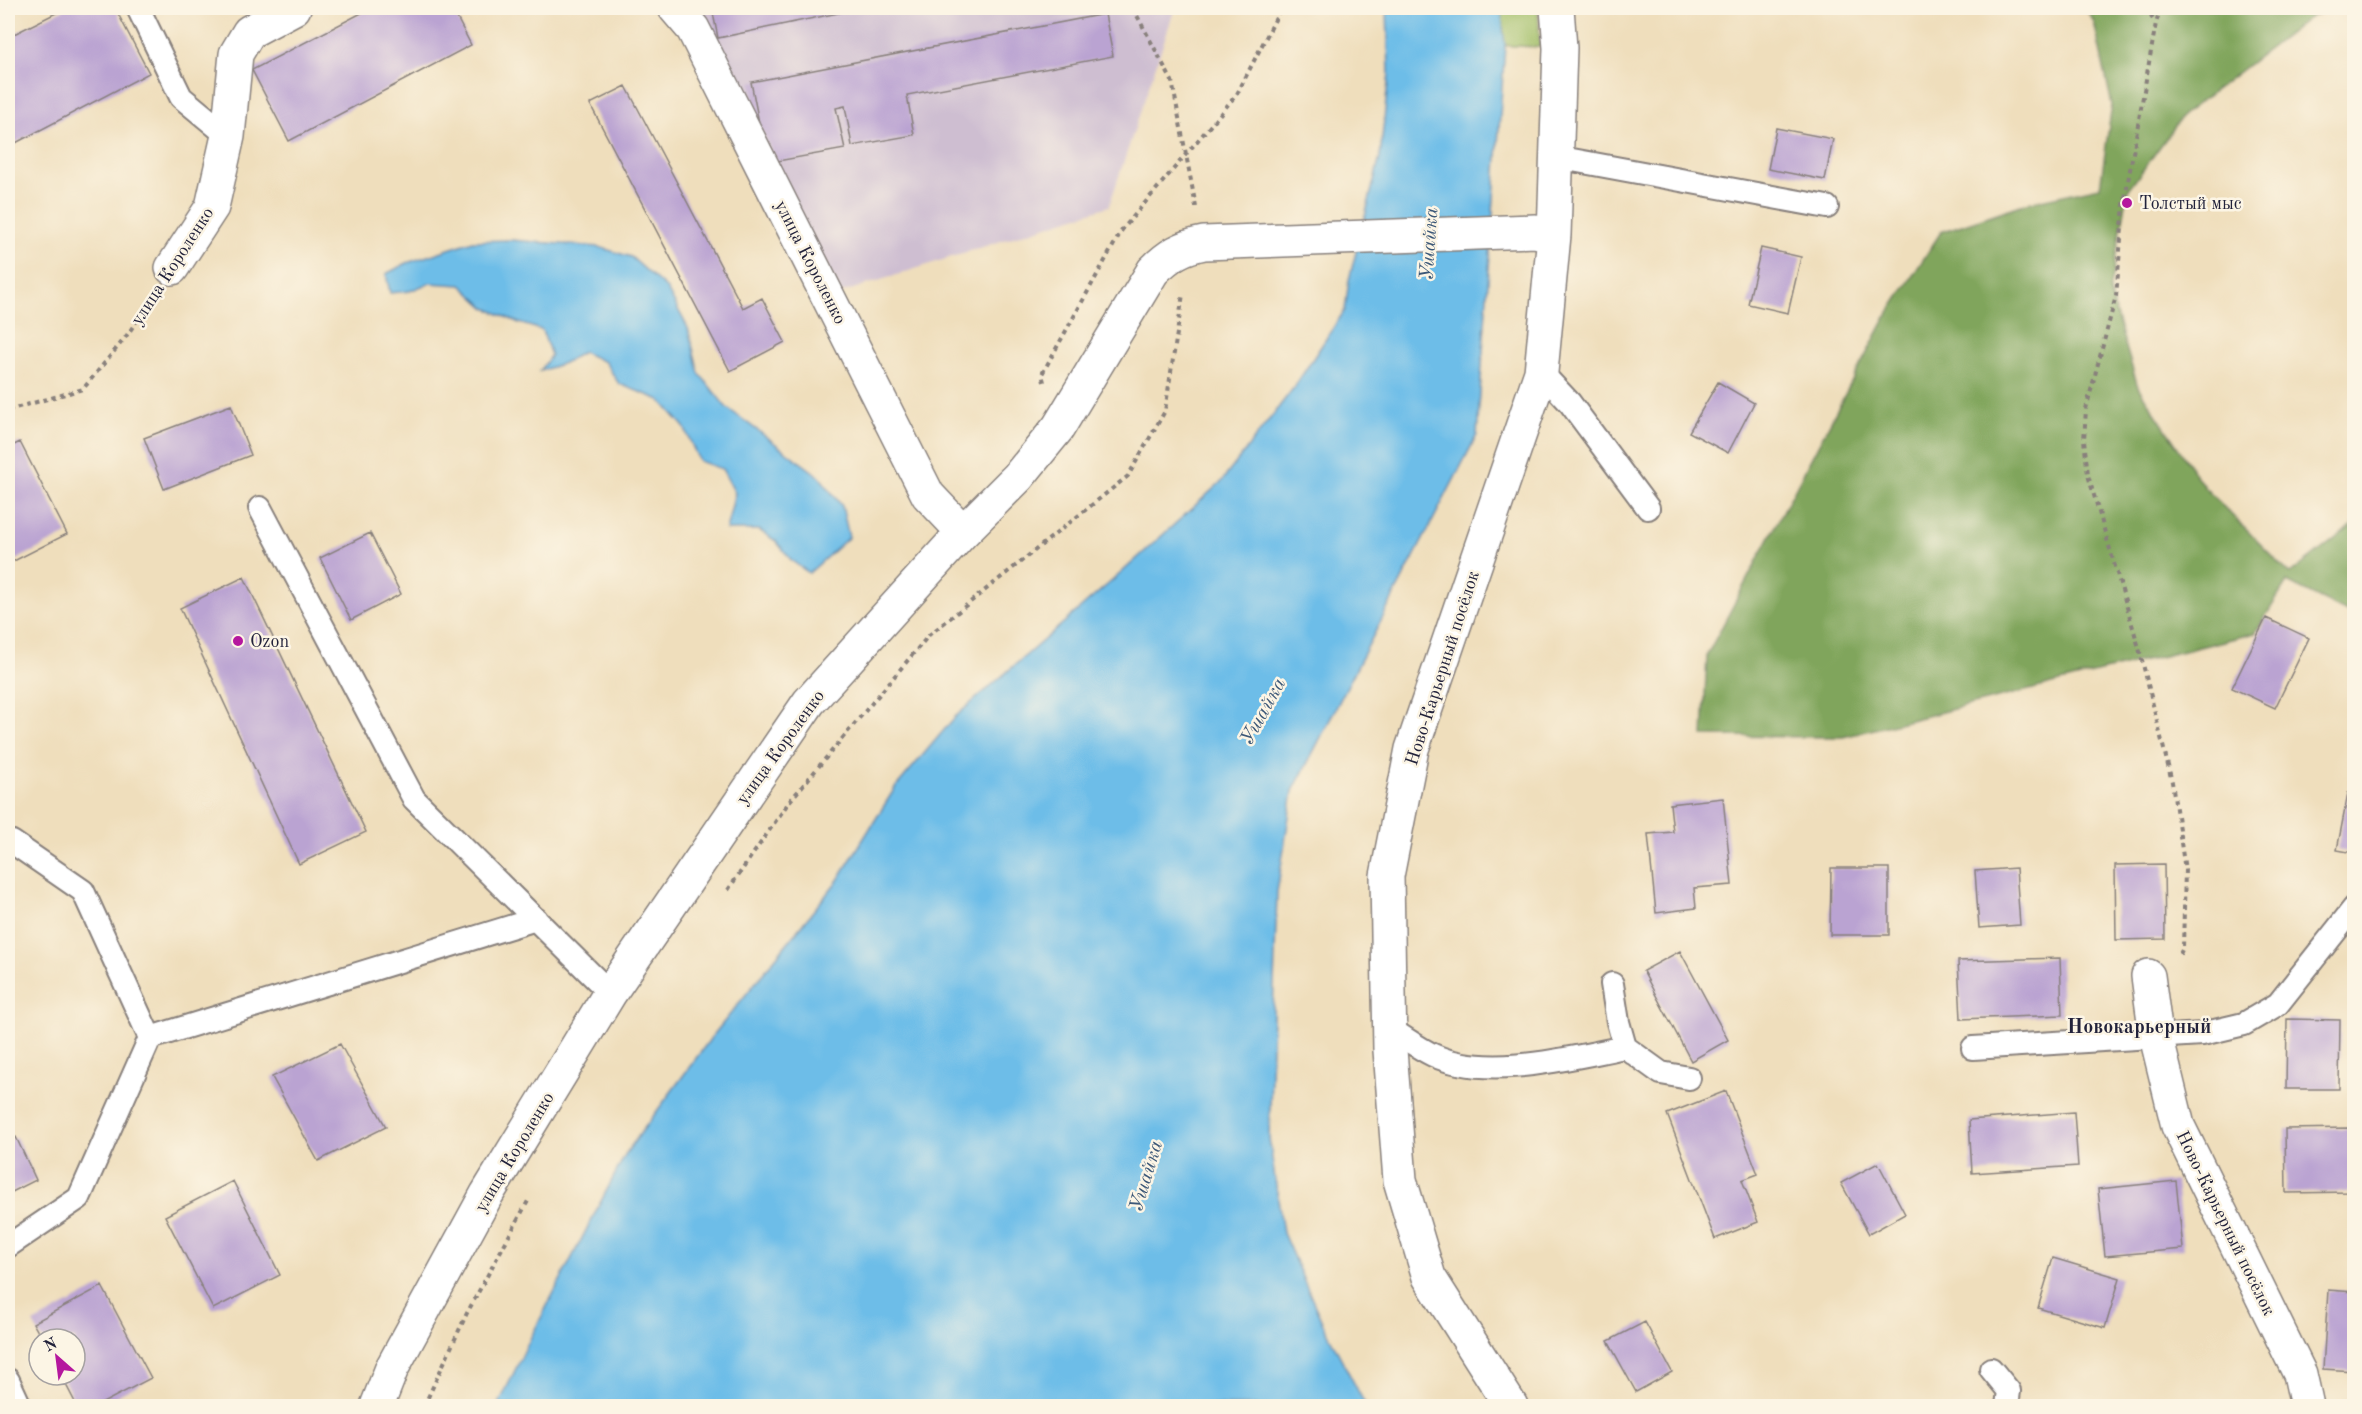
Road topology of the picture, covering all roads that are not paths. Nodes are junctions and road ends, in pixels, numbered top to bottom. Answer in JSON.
{"nodes":[{"id":1,"x":138,"y":8,"type":"edge"},
{"id":2,"x":294,"y":8,"type":"edge"},
{"id":3,"x":675,"y":8,"type":"edge"},
{"id":4,"x":1557,"y":8,"type":"edge"},
{"id":5,"x":228,"y":136,"type":"junction"},
{"id":6,"x":1556,"y":157,"type":"junction"},
{"id":7,"x":1827,"y":207,"type":"dead end"},
{"id":8,"x":1544,"y":233,"type":"junction"},
{"id":9,"x":172,"y":268,"type":"road end"},
{"id":10,"x":1541,"y":372,"type":"junction"},
{"id":11,"x":260,"y":508,"type":"dead end"},
{"id":12,"x":1648,"y":508,"type":"dead end"},
{"id":13,"x":963,"y":532,"type":"junction"},
{"id":14,"x":9,"y":838,"type":"edge"},
{"id":15,"x":2355,"y":908,"type":"edge"},
{"id":16,"x":536,"y":920,"type":"junction"},
{"id":17,"x":2148,"y":976,"type":"road end"},
{"id":18,"x":1612,"y":984,"type":"dead end"},
{"id":19,"x":610,"y":993,"type":"junction"},
{"id":20,"x":1390,"y":1029,"type":"junction"},
{"id":21,"x":2156,"y":1036,"type":"junction"},
{"id":22,"x":150,"y":1038,"type":"junction"},
{"id":23,"x":1625,"y":1047,"type":"junction"},
{"id":24,"x":1973,"y":1048,"type":"dead end"},
{"id":25,"x":1689,"y":1078,"type":"dead end"},
{"id":26,"x":8,"y":1246,"type":"edge"},
{"id":27,"x":1991,"y":1369,"type":"dead end"},
{"id":28,"x":8,"y":1380,"type":"edge"},
{"id":29,"x":20,"y":1407,"type":"edge"},
{"id":30,"x":377,"y":1407,"type":"edge"},
{"id":31,"x":1511,"y":1407,"type":"edge"},
{"id":32,"x":2007,"y":1407,"type":"edge"},
{"id":33,"x":2307,"y":1407,"type":"edge"}],
"edges":[{"from":1,"to":5,"type":"lane"},
{"from":2,"to":5,"type":"street","name":"улица Короленко"},
{"from":3,"to":13,"type":"street","name":"улица Короленко"},
{"from":4,"to":6,"type":"street","name":"Ново-Карьерный посёлок"},
{"from":5,"to":9,"type":"street","name":"улица Короленко"},
{"from":6,"to":7,"type":"lane"},
{"from":6,"to":8,"type":"street","name":"Ново-Карьерный посёлок"},
{"from":8,"to":10,"type":"street","name":"Ново-Карьерный посёлок"},
{"from":8,"to":13,"type":"street"},
{"from":10,"to":12,"type":"lane"},
{"from":10,"to":20,"type":"street","name":"Ново-Карьерный посёлок"},
{"from":11,"to":16,"type":"lane"},
{"from":13,"to":19,"type":"street","name":"улица Короленко"},
{"from":14,"to":22,"type":"lane"},
{"from":15,"to":21,"type":"lane"},
{"from":16,"to":19,"type":"lane"},
{"from":16,"to":22,"type":"lane"},
{"from":17,"to":21,"type":"street","name":"Ново-Карьерный посёлок"},
{"from":18,"to":23,"type":"lane"},
{"from":19,"to":30,"type":"street","name":"улица Короленко"},
{"from":20,"to":23,"type":"lane"},
{"from":20,"to":31,"type":"street","name":"Ново-Карьерный посёлок"},
{"from":21,"to":24,"type":"lane"},
{"from":21,"to":33,"type":"street","name":"Ново-Карьерный посёлок"},
{"from":22,"to":26,"type":"lane"},
{"from":23,"to":25,"type":"lane"},
{"from":27,"to":32,"type":"lane"},
{"from":28,"to":29,"type":"lane"}]}
